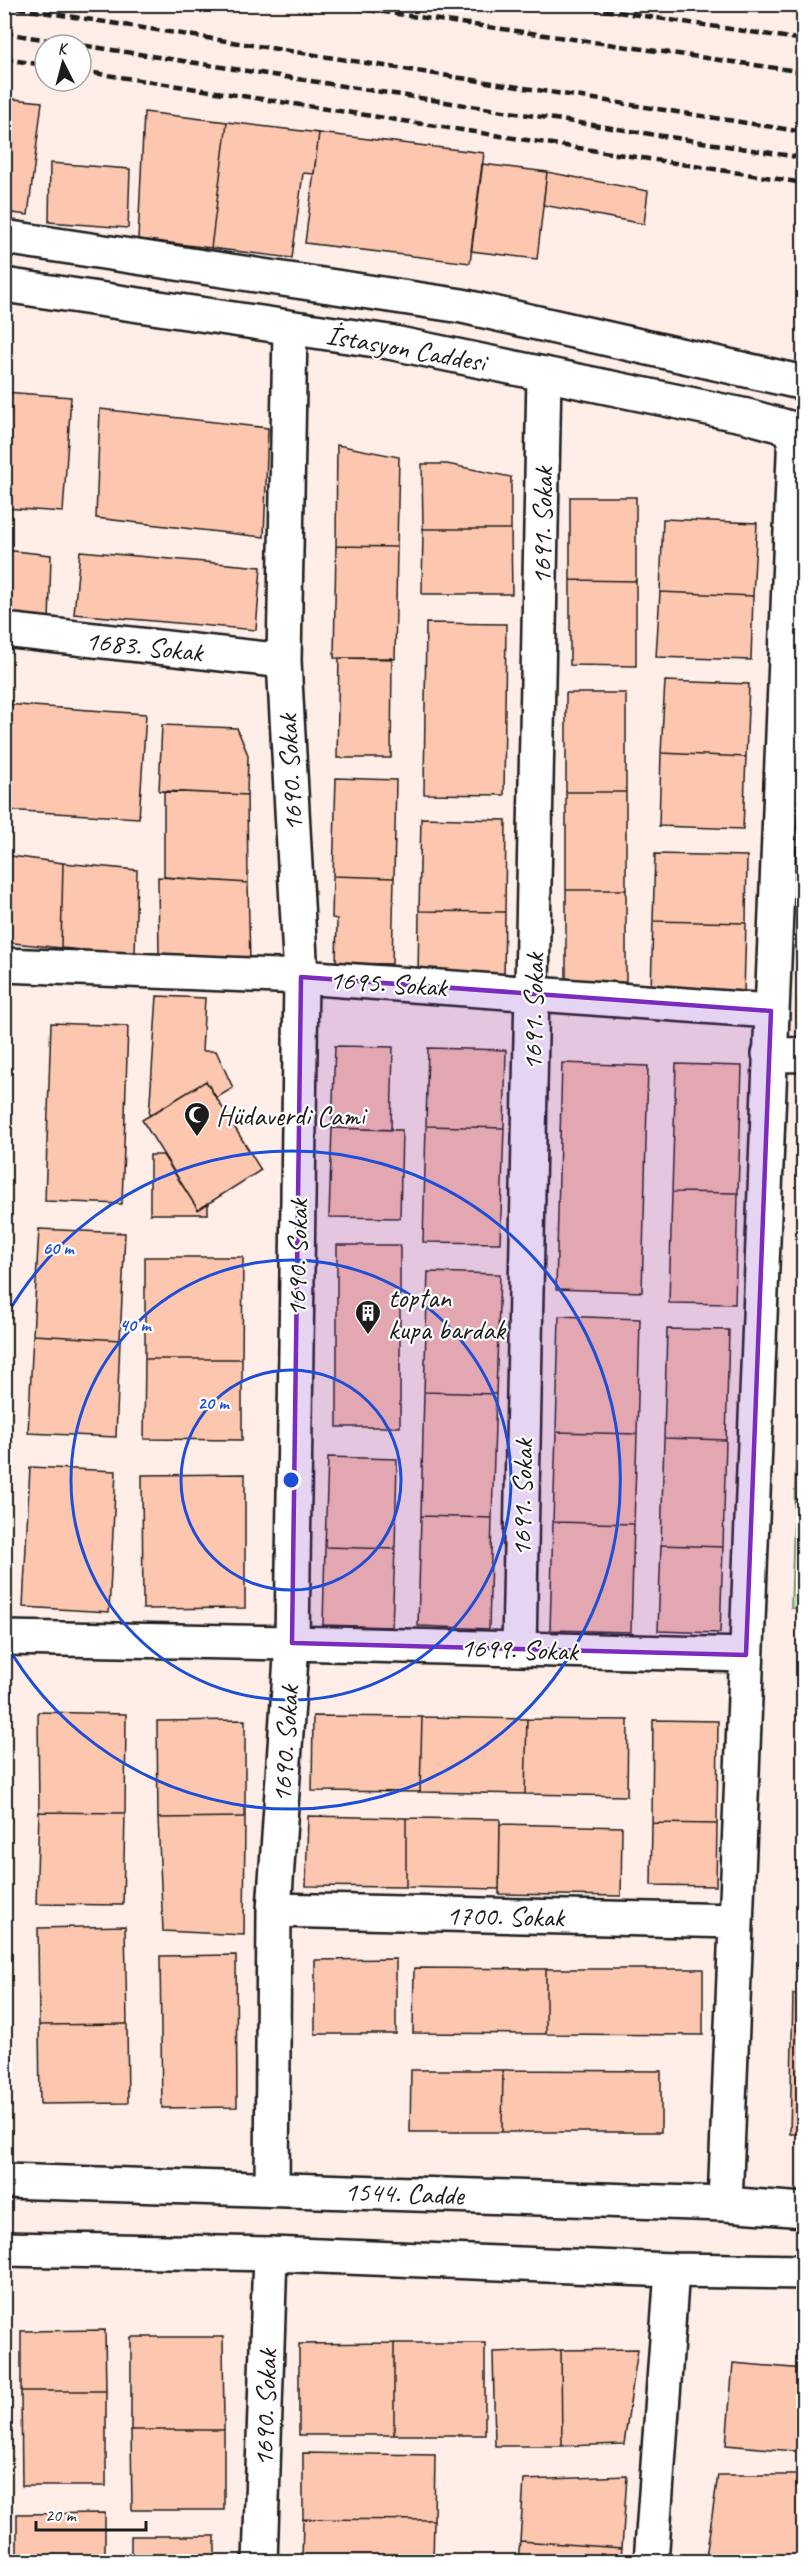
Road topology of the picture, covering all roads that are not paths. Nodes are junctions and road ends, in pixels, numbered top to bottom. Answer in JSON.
{"nodes":[{"id":1,"x":4,"y":237,"type":"edge"},
{"id":2,"x":4,"y":285,"type":"edge"},
{"id":3,"x":290,"y":329,"type":"junction"},
{"id":4,"x":544,"y":374,"type":"junction"},
{"id":5,"x":804,"y":383,"type":"edge"},
{"id":6,"x":799,"y":431,"type":"edge"},
{"id":7,"x":4,"y":630,"type":"edge"},
{"id":8,"x":284,"y":661,"type":"junction"},
{"id":9,"x":4,"y":965,"type":"edge"},
{"id":10,"x":301,"y":977,"type":"junction"},
{"id":11,"x":533,"y":995,"type":"junction"},
{"id":12,"x":771,"y":1011,"type":"junction"},
{"id":13,"x":769,"y":1054,"type":"junction"},
{"id":14,"x":804,"y":1055,"type":"edge"},
{"id":15,"x":4,"y":1638,"type":"edge"},
{"id":16,"x":292,"y":1643,"type":"junction"},
{"id":17,"x":519,"y":1649,"type":"junction"},
{"id":18,"x":746,"y":1655,"type":"junction"},
{"id":19,"x":274,"y":1910,"type":"junction"},
{"id":20,"x":736,"y":1921,"type":"junction"},
{"id":21,"x":4,"y":2181,"type":"edge"},
{"id":22,"x":272,"y":2188,"type":"junction"},
{"id":23,"x":725,"y":2204,"type":"junction"},
{"id":24,"x":804,"y":2210,"type":"edge"},
{"id":25,"x":4,"y":2249,"type":"edge"},
{"id":26,"x":270,"y":2254,"type":"junction"},
{"id":27,"x":672,"y":2270,"type":"junction"},
{"id":28,"x":804,"y":2272,"type":"edge"},
{"id":29,"x":260,"y":2562,"type":"edge"},
{"id":30,"x":651,"y":2562,"type":"edge"}],
"edges":[{"from":1,"to":5,"type":"street","name":"İstasyon Caddesi"},
{"from":2,"to":3,"type":"street","name":"İstasyon Caddesi"},
{"from":3,"to":4,"type":"street","name":"İstasyon Caddesi"},
{"from":3,"to":8,"type":"street","name":"1690. Sokak"},
{"from":4,"to":6,"type":"street","name":"İstasyon Caddesi"},
{"from":4,"to":11,"type":"street","name":"1691. Sokak"},
{"from":6,"to":12,"type":"street"},
{"from":7,"to":8,"type":"street","name":"1683. Sokak"},
{"from":8,"to":10,"type":"street","name":"1690. Sokak"},
{"from":9,"to":10,"type":"street","name":"1695. Sokak"},
{"from":10,"to":11,"type":"street","name":"1695. Sokak"},
{"from":10,"to":16,"type":"street","name":"1690. Sokak"},
{"from":11,"to":12,"type":"street","name":"1695. Sokak"},
{"from":11,"to":17,"type":"street","name":"1691. Sokak"},
{"from":12,"to":13,"type":"street"},
{"from":13,"to":14,"type":"street"},
{"from":13,"to":18,"type":"street"},
{"from":15,"to":16,"type":"street","name":"1699. Sokak"},
{"from":16,"to":17,"type":"street","name":"1699. Sokak"},
{"from":16,"to":19,"type":"street","name":"1690. Sokak"},
{"from":17,"to":18,"type":"street","name":"1699. Sokak"},
{"from":18,"to":20,"type":"street"},
{"from":19,"to":20,"type":"street","name":"1700. Sokak"},
{"from":19,"to":22,"type":"street","name":"1690. Sokak"},
{"from":20,"to":23,"type":"street"},
{"from":21,"to":22,"type":"street","name":"1544. Cadde"},
{"from":22,"to":23,"type":"street","name":"1544. Cadde"},
{"from":23,"to":24,"type":"street","name":"1544. Cadde"},
{"from":25,"to":26,"type":"street"},
{"from":26,"to":27,"type":"street"},
{"from":26,"to":29,"type":"street","name":"1690. Sokak"},
{"from":27,"to":28,"type":"street"},
{"from":27,"to":30,"type":"street"}]}
